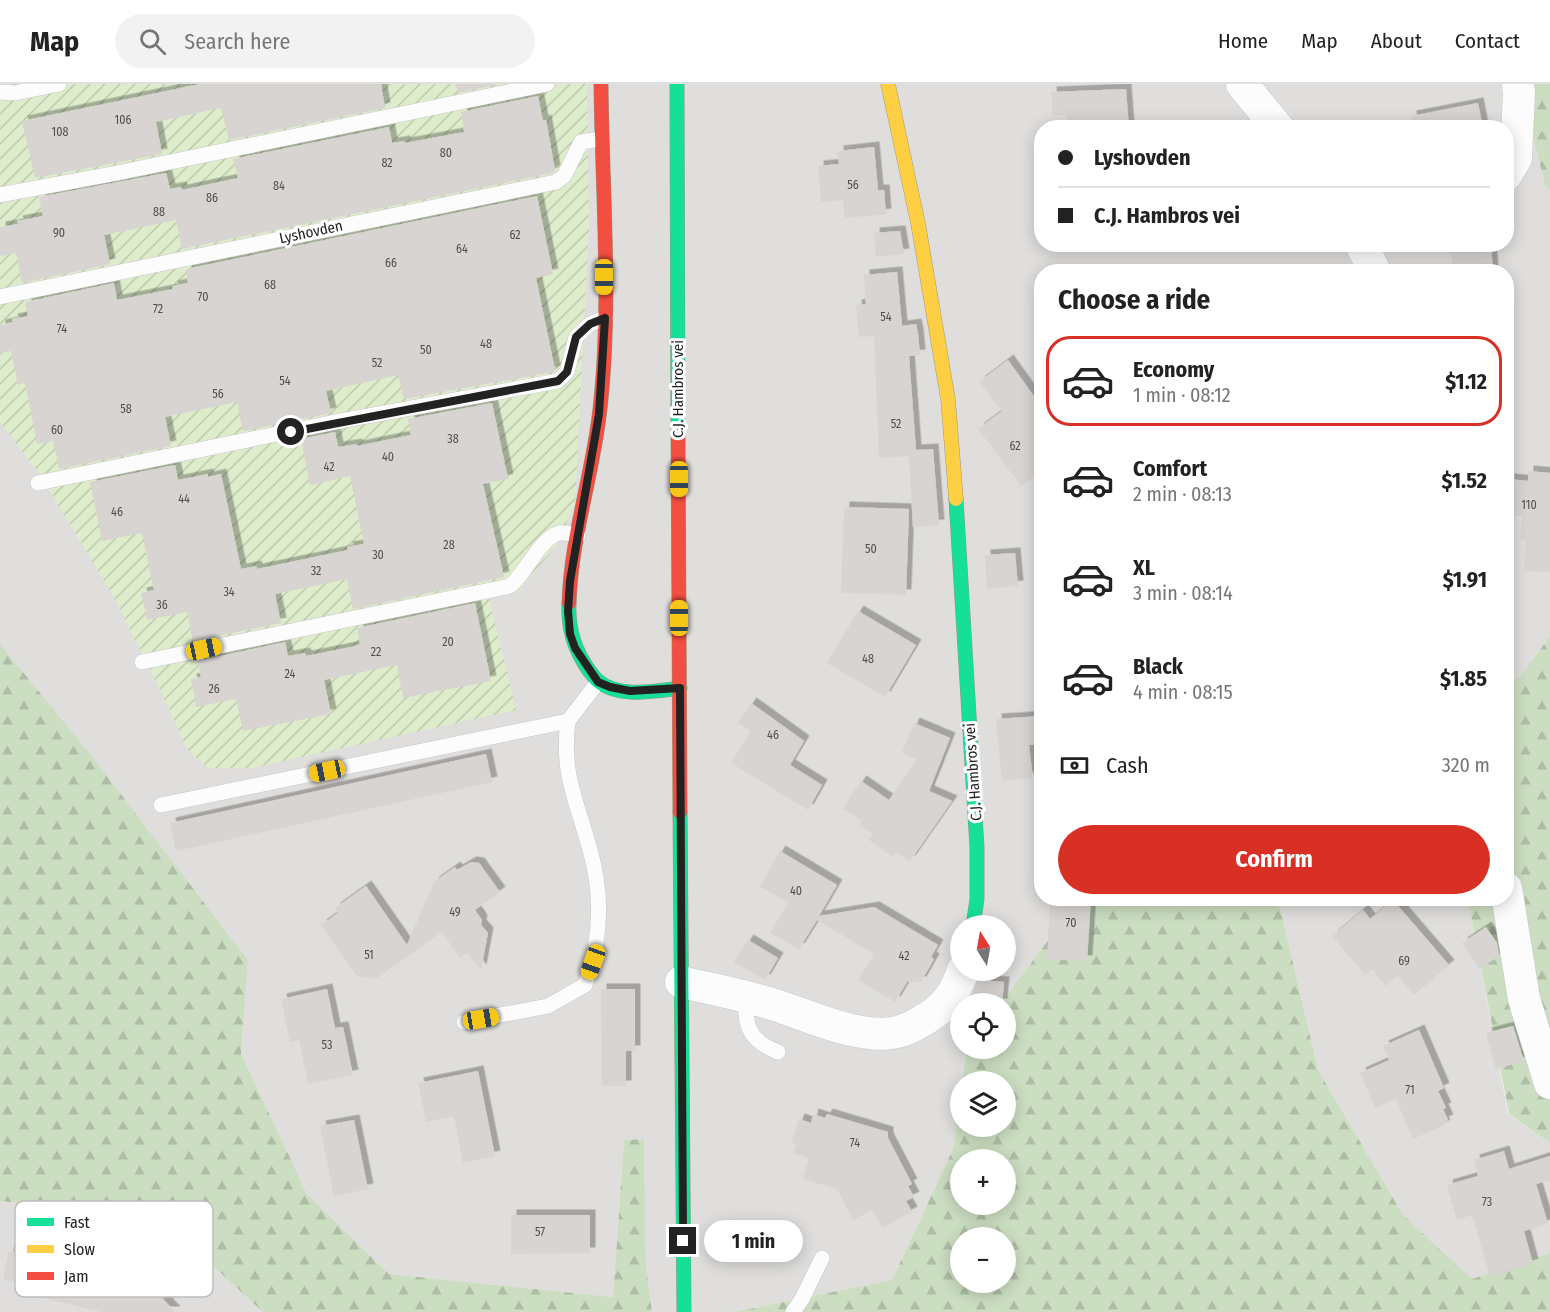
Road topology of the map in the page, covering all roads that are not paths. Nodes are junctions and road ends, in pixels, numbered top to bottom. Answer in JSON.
{"nodes":[{"id":1,"x":59,"y":84,"type":"edge"},
{"id":2,"x":547,"y":84,"type":"edge"},
{"id":3,"x":601,"y":84,"type":"edge"},
{"id":4,"x":677,"y":84,"type":"edge"},
{"id":5,"x":888,"y":84,"type":"edge"},
{"id":6,"x":1242,"y":84,"type":"edge"},
{"id":7,"x":1518,"y":84,"type":"edge"},
{"id":8,"x":0,"y":93,"type":"edge"},
{"id":9,"x":1271,"y":120,"type":"edge"},
{"id":10,"x":601,"y":139,"type":"junction"},
{"id":11,"x":1514,"y":161,"type":"edge"},
{"id":12,"x":0,"y":195,"type":"edge"},
{"id":13,"x":0,"y":297,"type":"edge"},
{"id":14,"x":605,"y":318,"type":"junction"},
{"id":15,"x":38,"y":483,"type":"dead end"},
{"id":16,"x":578,"y":536,"type":"junction"},
{"id":17,"x":142,"y":662,"type":"dead end"},
{"id":18,"x":598,"y":682,"type":"junction"},
{"id":19,"x":680,"y":688,"type":"junction"},
{"id":20,"x":568,"y":721,"type":"junction"},
{"id":21,"x":161,"y":805,"type":"dead end"},
{"id":22,"x":1509,"y":906,"type":"edge"},
{"id":23,"x":975,"y":915,"type":"edge"},
{"id":24,"x":959,"y":981,"type":"edge"},
{"id":25,"x":681,"y":982,"type":"junction"},
{"id":26,"x":746,"y":997,"type":"junction"},
{"id":27,"x":464,"y":1022,"type":"dead end"},
{"id":28,"x":778,"y":1052,"type":"dead end"},
{"id":29,"x":1550,"y":1083,"type":"edge"},
{"id":30,"x":822,"y":1258,"type":"dead end"},
{"id":31,"x":684,"y":1312,"type":"edge"},
{"id":32,"x":793,"y":1312,"type":"edge"}],
"edges":[{"from":1,"to":8,"type":"lane"},
{"from":2,"to":12,"type":"lane"},
{"from":3,"to":10,"type":"street"},
{"from":4,"to":19,"type":"street","name":"C.J. Hambros vei"},
{"from":5,"to":23,"type":"street","name":"C.J. Hambros vei"},
{"from":6,"to":9,"type":"street"},
{"from":7,"to":11,"type":"street"},
{"from":10,"to":13,"type":"lane","name":"Lyshovden"},
{"from":10,"to":14,"type":"street"},
{"from":14,"to":15,"type":"lane"},
{"from":14,"to":16,"type":"street"},
{"from":16,"to":17,"type":"lane"},
{"from":16,"to":18,"type":"street"},
{"from":18,"to":19,"type":"street"},
{"from":18,"to":20,"type":"lane"},
{"from":19,"to":25,"type":"street","name":"C.J. Hambros vei"},
{"from":20,"to":21,"type":"lane"},
{"from":20,"to":27,"type":"lane"},
{"from":22,"to":29,"type":"street"},
{"from":24,"to":26,"type":"street"},
{"from":25,"to":26,"type":"street"},
{"from":25,"to":31,"type":"street","name":"C.J. Hambros vei"},
{"from":26,"to":28,"type":"lane"},
{"from":30,"to":32,"type":"lane"}]}
